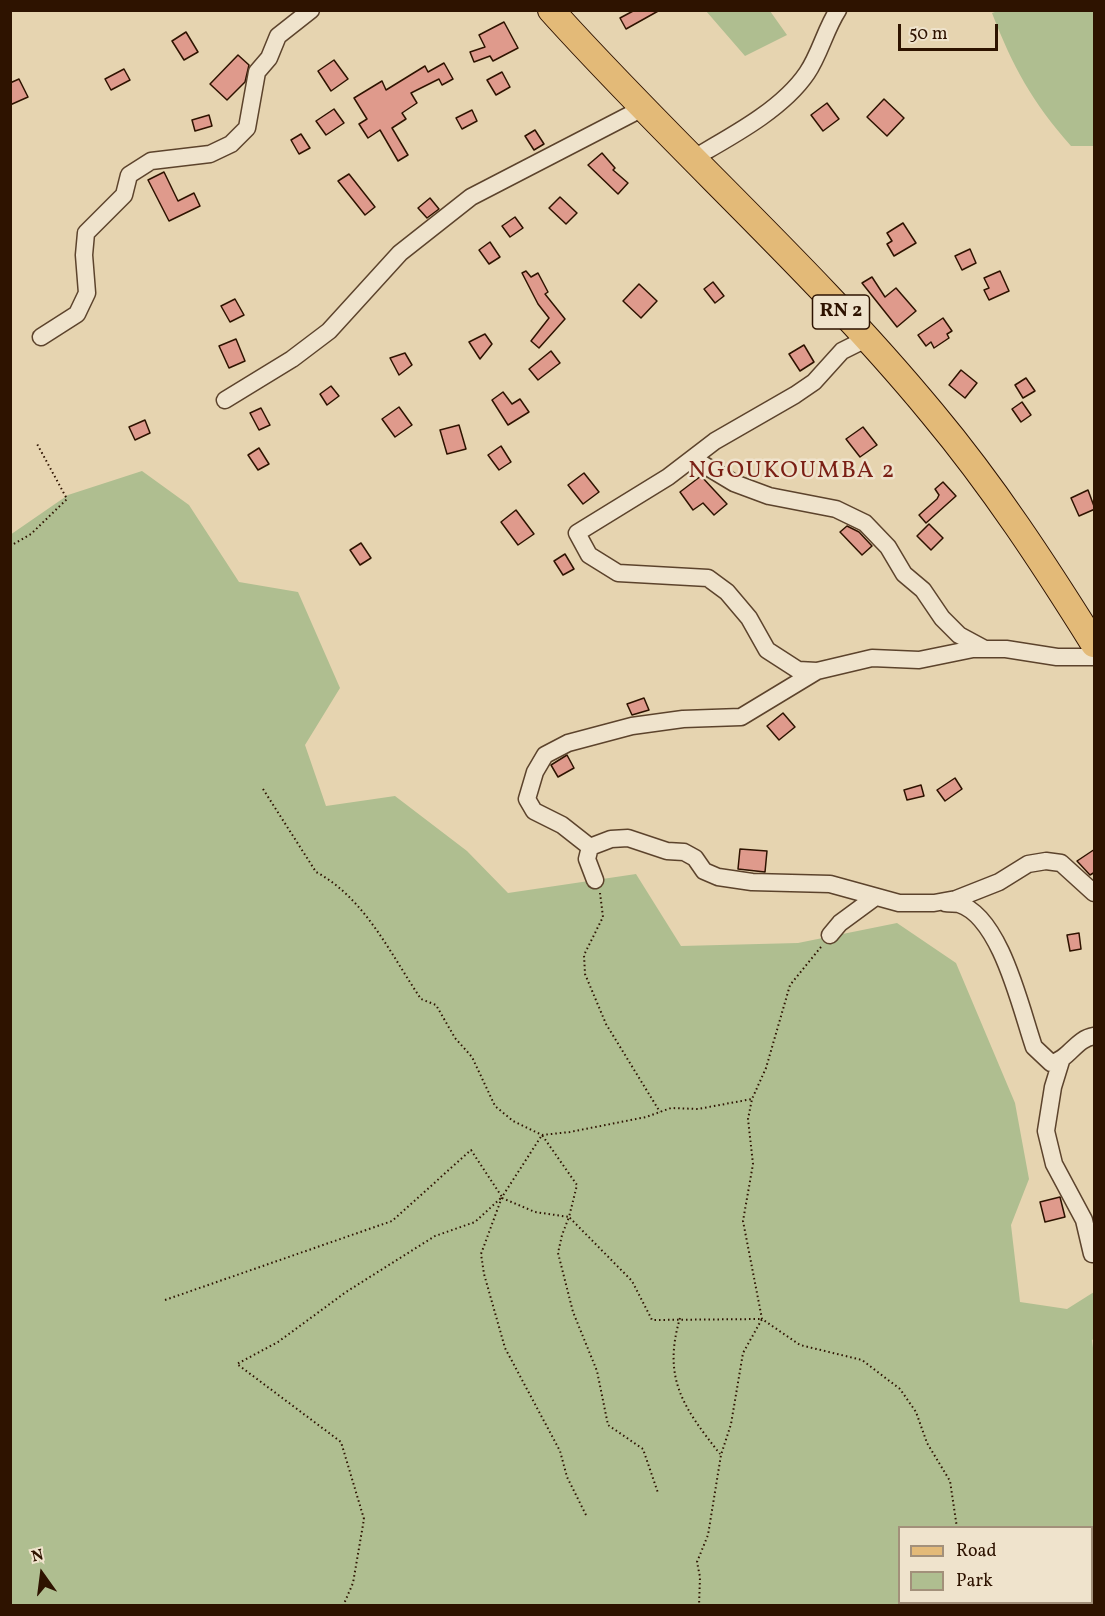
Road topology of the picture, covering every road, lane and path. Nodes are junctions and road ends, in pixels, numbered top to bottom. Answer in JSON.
{"nodes":[{"id":1,"x":311,"y":10,"type":"edge"},
{"id":2,"x":551,"y":10,"type":"edge"},
{"id":3,"x":838,"y":10,"type":"edge"},
{"id":4,"x":643,"y":108,"type":"junction"},
{"id":5,"x":692,"y":159,"type":"junction"},
{"id":6,"x":41,"y":337,"type":"dead end"},
{"id":7,"x":866,"y":339,"type":"junction"},
{"id":8,"x":225,"y":400,"type":"dead end"},
{"id":9,"x":36,"y":442,"type":"dead end"},
{"id":10,"x":693,"y":459,"type":"junction"},
{"id":11,"x":10,"y":546,"type":"edge"},
{"id":12,"x":1095,"y":644,"type":"edge"},
{"id":13,"x":986,"y":649,"type":"junction"},
{"id":14,"x":1095,"y":657,"type":"edge"},
{"id":15,"x":817,"y":671,"type":"junction"},
{"id":16,"x":263,"y":789,"type":"dead end"},
{"id":17,"x":590,"y":847,"type":"junction"},
{"id":18,"x":595,"y":880,"type":"joint"},
{"id":19,"x":1095,"y":893,"type":"edge"},
{"id":20,"x":874,"y":898,"type":"junction"},
{"id":21,"x":934,"y":903,"type":"junction"},
{"id":22,"x":830,"y":935,"type":"joint"},
{"id":23,"x":1095,"y":1036,"type":"edge"},
{"id":24,"x":1061,"y":1061,"type":"junction"},
{"id":25,"x":752,"y":1099,"type":"junction"},
{"id":26,"x":660,"y":1112,"type":"junction"},
{"id":27,"x":542,"y":1134,"type":"junction"},
{"id":28,"x":502,"y":1197,"type":"junction"},
{"id":29,"x":569,"y":1217,"type":"junction"},
{"id":30,"x":1092,"y":1254,"type":"dead end"},
{"id":31,"x":165,"y":1300,"type":"dead end"},
{"id":32,"x":680,"y":1318,"type":"junction"},
{"id":33,"x":762,"y":1319,"type":"junction"},
{"id":34,"x":721,"y":1455,"type":"junction"},
{"id":35,"x":658,"y":1493,"type":"dead end"},
{"id":36,"x":586,"y":1515,"type":"dead end"},
{"id":37,"x":957,"y":1526,"type":"edge"},
{"id":38,"x":343,"y":1605,"type":"edge"},
{"id":39,"x":699,"y":1605,"type":"edge"}],
"edges":[{"from":1,"to":6,"type":"street"},
{"from":2,"to":4,"type":"main road","number":"RN 2"},
{"from":3,"to":5,"type":"street"},
{"from":4,"to":5,"type":"main road","number":"RN 2"},
{"from":4,"to":8,"type":"street"},
{"from":5,"to":7,"type":"main road","number":"RN 2"},
{"from":7,"to":10,"type":"street"},
{"from":7,"to":12,"type":"main road","number":"RN 2"},
{"from":9,"to":11,"type":"path"},
{"from":10,"to":13,"type":"street"},
{"from":10,"to":15,"type":"street"},
{"from":13,"to":14,"type":"street"},
{"from":13,"to":15,"type":"street"},
{"from":15,"to":17,"type":"street"},
{"from":16,"to":27,"type":"path"},
{"from":17,"to":18,"type":"street"},
{"from":17,"to":20,"type":"street"},
{"from":18,"to":26,"type":"path"},
{"from":19,"to":21,"type":"street"},
{"from":20,"to":21,"type":"street"},
{"from":20,"to":22,"type":"street"},
{"from":21,"to":24,"type":"street"},
{"from":22,"to":25,"type":"path"},
{"from":23,"to":24,"type":"street"},
{"from":24,"to":30,"type":"street"},
{"from":25,"to":26,"type":"path"},
{"from":25,"to":33,"type":"path"},
{"from":26,"to":27,"type":"path"},
{"from":27,"to":28,"type":"path"},
{"from":27,"to":29,"type":"path"},
{"from":28,"to":29,"type":"path"},
{"from":28,"to":31,"type":"path"},
{"from":28,"to":36,"type":"path"},
{"from":28,"to":38,"type":"path"},
{"from":29,"to":32,"type":"path"},
{"from":29,"to":35,"type":"path"},
{"from":32,"to":33,"type":"path"},
{"from":32,"to":34,"type":"path"},
{"from":33,"to":34,"type":"path"},
{"from":33,"to":37,"type":"path"},
{"from":34,"to":39,"type":"path"}]}
